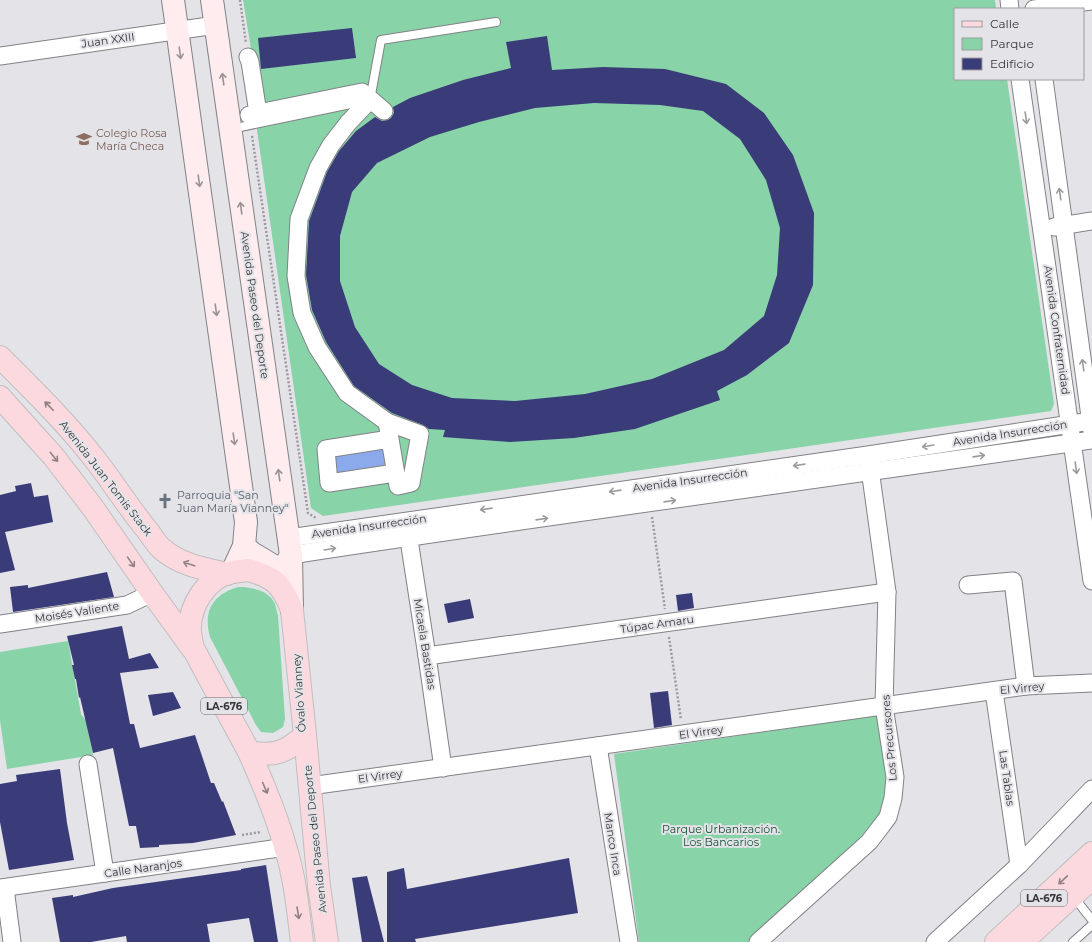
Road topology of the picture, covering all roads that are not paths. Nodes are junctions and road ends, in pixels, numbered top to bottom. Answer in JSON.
{"nodes":[{"id":1,"x":173,"y":0,"type":"edge"},
{"id":2,"x":212,"y":0,"type":"edge"},
{"id":3,"x":1092,"y":1,"type":"edge"},
{"id":4,"x":1041,"y":8,"type":"edge"},
{"id":5,"x":496,"y":22,"type":"dead end"},
{"id":6,"x":216,"y":25,"type":"junction"},
{"id":7,"x":177,"y":30,"type":"junction"},
{"id":8,"x":0,"y":56,"type":"edge"},
{"id":9,"x":248,"y":57,"type":"road end"},
{"id":10,"x":1020,"y":80,"type":"edge"},
{"id":11,"x":1044,"y":80,"type":"edge"},
{"id":12,"x":370,"y":100,"type":"junction"},
{"id":13,"x":384,"y":111,"type":"dead end"},
{"id":14,"x":247,"y":121,"type":"junction"},
{"id":15,"x":1092,"y":221,"type":"edge"},
{"id":16,"x":1064,"y":226,"type":"junction"},
{"id":17,"x":1042,"y":230,"type":"junction"},
{"id":18,"x":1085,"y":333,"type":"edge"},
{"id":19,"x":0,"y":357,"type":"edge"},
{"id":20,"x":0,"y":397,"type":"edge"},
{"id":21,"x":388,"y":422,"type":"junction"},
{"id":22,"x":1070,"y":424,"type":"junction"},
{"id":23,"x":1091,"y":426,"type":"edge"},
{"id":24,"x":390,"y":439,"type":"junction"},
{"id":25,"x":1092,"y":440,"type":"edge"},
{"id":26,"x":1073,"y":442,"type":"junction"},
{"id":27,"x":868,"y":455,"type":"junction"},
{"id":28,"x":871,"y":472,"type":"junction"},
{"id":29,"x":395,"y":473,"type":"junction"},
{"id":30,"x":407,"y":529,"type":"junction"},
{"id":31,"x":244,"y":546,"type":"junction"},
{"id":32,"x":290,"y":547,"type":"junction"},
{"id":33,"x":229,"y":573,"type":"junction"},
{"id":34,"x":1092,"y":581,"type":"edge"},
{"id":35,"x":968,"y":585,"type":"dead end"},
{"id":36,"x":887,"y":592,"type":"junction"},
{"id":37,"x":152,"y":593,"type":"junction"},
{"id":38,"x":292,"y":610,"type":"junction"},
{"id":39,"x":0,"y":624,"type":"edge"},
{"id":40,"x":193,"y":648,"type":"junction"},
{"id":41,"x":427,"y":656,"type":"junction"},
{"id":42,"x":1092,"y":683,"type":"edge"},
{"id":43,"x":1026,"y":686,"type":"junction"},
{"id":44,"x":994,"y":691,"type":"junction"},
{"id":45,"x":884,"y":706,"type":"junction"},
{"id":46,"x":305,"y":735,"type":"junction"},
{"id":47,"x":598,"y":746,"type":"junction"},
{"id":48,"x":249,"y":752,"type":"junction"},
{"id":49,"x":88,"y":764,"type":"dead end"},
{"id":50,"x":443,"y":768,"type":"junction"},
{"id":51,"x":310,"y":786,"type":"junction"},
{"id":52,"x":1092,"y":789,"type":"edge"},
{"id":53,"x":286,"y":847,"type":"junction"},
{"id":54,"x":1092,"y":853,"type":"edge"},
{"id":55,"x":1019,"y":865,"type":"junction"},
{"id":56,"x":105,"y":873,"type":"junction"},
{"id":57,"x":1092,"y":878,"type":"edge"},
{"id":58,"x":2,"y":888,"type":"edge"},
{"id":59,"x":1073,"y":895,"type":"junction"},
{"id":60,"x":1092,"y":920,"type":"edge"},
{"id":61,"x":1092,"y":925,"type":"edge"},
{"id":62,"x":12,"y":942,"type":"edge"},
{"id":63,"x":302,"y":942,"type":"edge"},
{"id":64,"x":327,"y":942,"type":"edge"},
{"id":65,"x":629,"y":942,"type":"edge"},
{"id":66,"x":758,"y":942,"type":"edge"},
{"id":67,"x":935,"y":942,"type":"edge"},
{"id":68,"x":996,"y":942,"type":"edge"},
{"id":69,"x":1022,"y":942,"type":"edge"},
{"id":70,"x":1073,"y":942,"type":"edge"}],
"edges":[{"from":1,"to":7,"type":"main road"},
{"from":2,"to":6,"type":"main road","name":"Avenida Paseo del Deporte"},
{"from":3,"to":4,"type":"street"},
{"from":5,"to":12,"type":"lane"},
{"from":6,"to":7,"type":"street","name":"Juan XXIII"},
{"from":14,"to":6,"type":"main road","name":"Avenida Paseo del Deporte","one_way":true},
{"from":7,"to":8,"type":"street","name":"Juan XXIII"},
{"from":7,"to":31,"type":"main road","one_way":true},
{"from":9,"to":14,"type":"street"},
{"from":10,"to":17,"type":"street","name":"Avenida Confraternidad","one_way":true},
{"from":16,"to":11,"type":"street","name":"Avenida Confraternidad","one_way":true},
{"from":12,"to":13,"type":"street"},
{"from":12,"to":14,"type":"street"},
{"from":12,"to":21,"type":"street"},
{"from":32,"to":14,"type":"main road","name":"Avenida Paseo del Deporte","one_way":true},
{"from":15,"to":16,"type":"street"},
{"from":16,"to":17,"type":"street"},
{"from":16,"to":18,"type":"street","name":"Avenida Confraternidad"},
{"from":17,"to":22,"type":"street","name":"Avenida Confraternidad"},
{"from":23,"to":18,"type":"street","name":"Avenida Confraternidad","one_way":true},
{"from":33,"to":19,"type":"main road","name":"Avenida Juan Tomis Stack","number":"LA-676","one_way":true},
{"from":20,"to":37,"type":"main road","number":"LA-676","one_way":true},
{"from":21,"to":24,"type":"street"},
{"from":21,"to":29,"type":"street"},
{"from":22,"to":23,"type":"street","name":"Avenida Insurrección"},
{"from":22,"to":26,"type":"street","name":"Avenida Confraternidad"},
{"from":22,"to":27,"type":"street","name":"Avenida Insurrección","one_way":true},
{"from":24,"to":29,"type":"street"},
{"from":24,"to":29,"type":"street"},
{"from":25,"to":26,"type":"street","name":"Avenida Insurrección"},
{"from":28,"to":26,"type":"street","name":"Avenida Insurrección","one_way":true},
{"from":26,"to":34,"type":"street","name":"Avenida Confraternidad","one_way":true},
{"from":27,"to":28,"type":"street","name":"Los Precursores"},
{"from":27,"to":30,"type":"street","name":"Avenida Insurrección","one_way":true},
{"from":30,"to":28,"type":"street","name":"Avenida Insurrección","one_way":true},
{"from":28,"to":36,"type":"street","name":"Los Precursores"},
{"from":30,"to":32,"type":"street","name":"Avenida Insurrección"},
{"from":30,"to":41,"type":"street","name":"Micaela Bastidas"},
{"from":31,"to":32,"type":"main road"},
{"from":31,"to":33,"type":"main road"},
{"from":32,"to":38,"type":"main road","name":"Avenida Paseo del Deporte"},
{"from":33,"to":38,"type":"main road","name":"Óvalo Vianney","number":"LA-676"},
{"from":33,"to":40,"type":"main road","name":"Óvalo Vianney","number":"LA-676"},
{"from":35,"to":43,"type":"street"},
{"from":36,"to":41,"type":"street","name":"Túpac Amaru"},
{"from":36,"to":45,"type":"street","name":"Los Precursores"},
{"from":37,"to":39,"type":"street","name":"Moisés Valiente"},
{"from":37,"to":40,"type":"main road","number":"LA-676"},
{"from":38,"to":46,"type":"main road","name":"Óvalo Vianney","number":"LA-676"},
{"from":40,"to":48,"type":"main road","name":"Óvalo Vianney","number":"LA-676"},
{"from":41,"to":50,"type":"street","name":"Micaela Bastidas"},
{"from":42,"to":43,"type":"street","name":"El Virrey"},
{"from":43,"to":44,"type":"street","name":"El Virrey"},
{"from":44,"to":45,"type":"street","name":"El Virrey"},
{"from":44,"to":55,"type":"street","name":"Las Tablas"},
{"from":45,"to":47,"type":"street","name":"El Virrey"},
{"from":45,"to":66,"type":"street","name":"Los Precursores"},
{"from":46,"to":48,"type":"main road","name":"Óvalo Vianney"},
{"from":46,"to":51,"type":"main road","name":"Avenida Paseo del Deporte","number":"LA-676"},
{"from":47,"to":50,"type":"street","name":"El Virrey"},
{"from":47,"to":65,"type":"street","name":"Manco Inca"},
{"from":48,"to":53,"type":"main road","number":"LA-676","one_way":true},
{"from":49,"to":56,"type":"street"},
{"from":50,"to":51,"type":"street","name":"El Virrey"},
{"from":51,"to":64,"type":"main road","name":"Avenida Paseo del Deporte","number":"LA-676"},
{"from":52,"to":55,"type":"street"},
{"from":53,"to":56,"type":"street","name":"Calle Naranjos"},
{"from":53,"to":63,"type":"main road","number":"LA-676","one_way":true},
{"from":54,"to":68,"type":"main road","number":"LA-676","one_way":true},
{"from":55,"to":67,"type":"street"},
{"from":56,"to":58,"type":"street","name":"Calle Naranjos"},
{"from":57,"to":59,"type":"main road","number":"LA-676"},
{"from":58,"to":62,"type":"street"},
{"from":59,"to":60,"type":"lane"},
{"from":59,"to":69,"type":"main road","number":"LA-676"},
{"from":61,"to":70,"type":"lane"}]}
